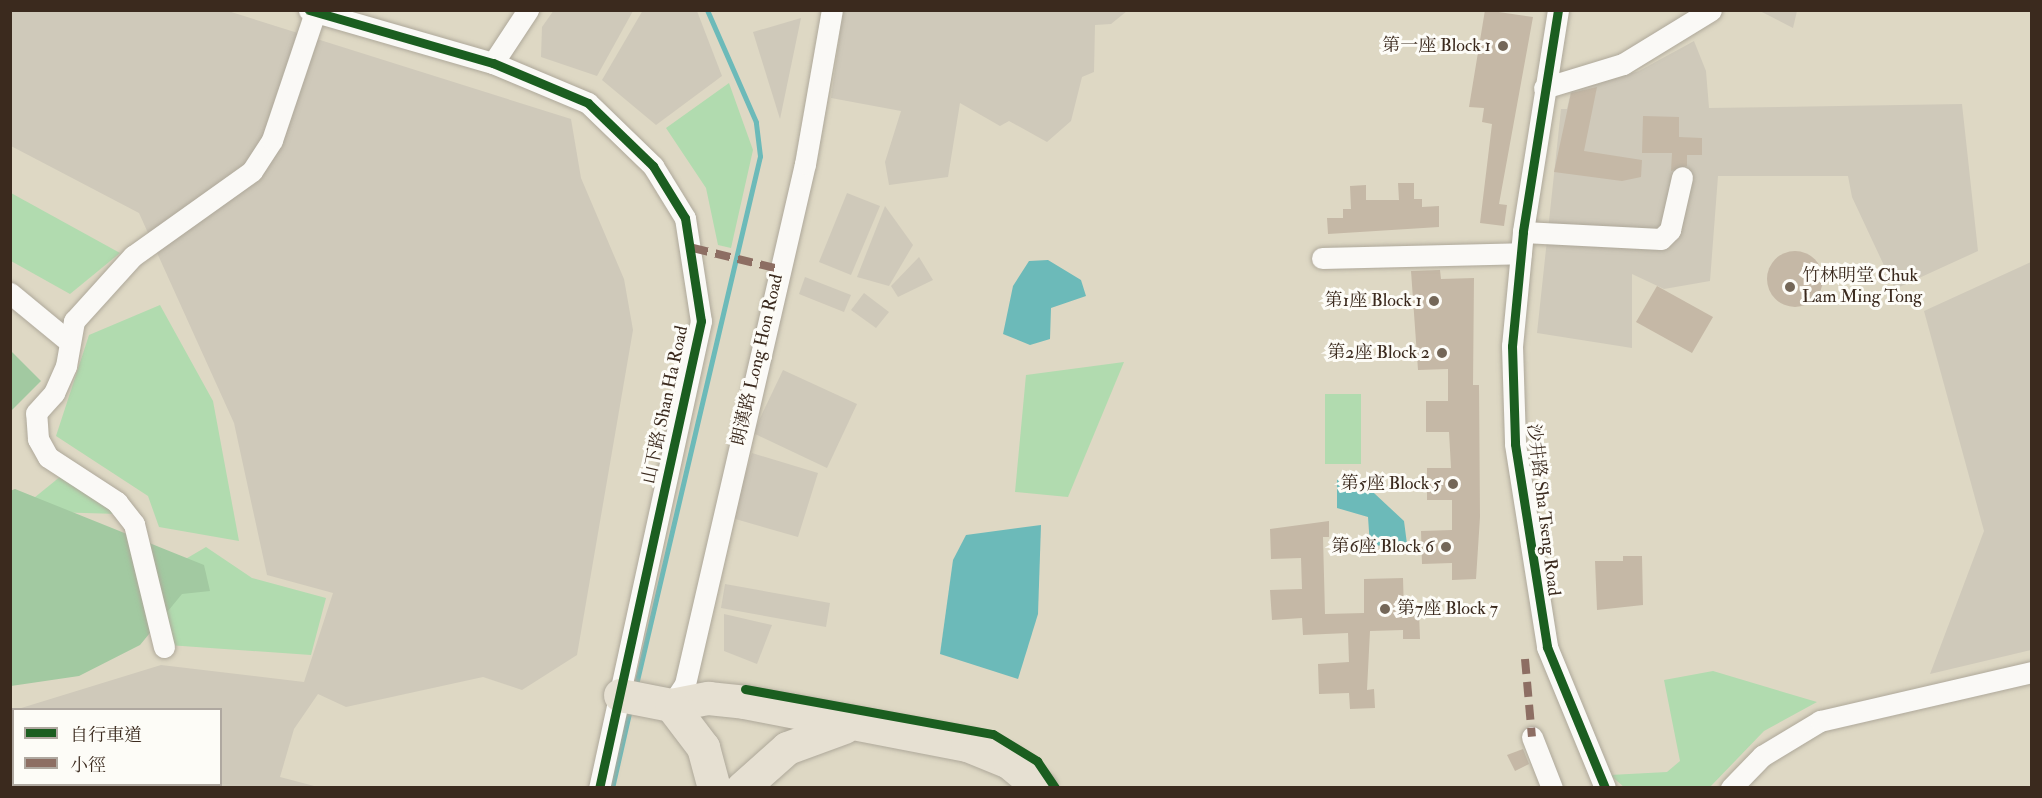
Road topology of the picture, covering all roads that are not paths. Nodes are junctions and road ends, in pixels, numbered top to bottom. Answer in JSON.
{"nodes":[{"id":1,"x":528,"y":10,"type":"edge"},
{"id":2,"x":832,"y":10,"type":"edge"},
{"id":3,"x":1558,"y":10,"type":"edge"},
{"id":4,"x":1712,"y":10,"type":"edge"},
{"id":5,"x":312,"y":11,"type":"edge"},
{"id":6,"x":493,"y":63,"type":"junction"},
{"id":7,"x":1544,"y":88,"type":"junction"},
{"id":8,"x":1682,"y":177,"type":"dead end"},
{"id":9,"x":1522,"y":243,"type":"junction"},
{"id":10,"x":1322,"y":258,"type":"dead end"},
{"id":11,"x":10,"y":292,"type":"edge"},
{"id":12,"x":67,"y":340,"type":"junction"},
{"id":13,"x":164,"y":647,"type":"dead end"},
{"id":14,"x":2031,"y":672,"type":"edge"},
{"id":15,"x":644,"y":700,"type":"junction"},
{"id":16,"x":861,"y":726,"type":"junction"},
{"id":17,"x":1532,"y":737,"type":"dead end"},
{"id":18,"x":599,"y":788,"type":"edge"},
{"id":19,"x":714,"y":788,"type":"edge"},
{"id":20,"x":742,"y":788,"type":"edge"},
{"id":21,"x":1040,"y":788,"type":"edge"},
{"id":22,"x":1552,"y":788,"type":"edge"},
{"id":23,"x":1605,"y":788,"type":"edge"},
{"id":24,"x":1731,"y":788,"type":"edge"}],
"edges":[{"from":1,"to":6,"type":"street"},
{"from":2,"to":15,"type":"street","name":"朗漢路 Long Hon Road"},
{"from":3,"to":7,"type":"street","name":"沙井路 Sha Tseng Road"},
{"from":4,"to":7,"type":"street"},
{"from":5,"to":6,"type":"street","name":"山下路 Shan Ha Road"},
{"from":5,"to":12,"type":"street"},
{"from":6,"to":15,"type":"street","name":"山下路 Shan Ha Road"},
{"from":7,"to":9,"type":"street","name":"沙井路 Sha Tseng Road"},
{"from":8,"to":9,"type":"street"},
{"from":9,"to":10,"type":"street"},
{"from":9,"to":23,"type":"street","name":"沙井路 Sha Tseng Road"},
{"from":11,"to":12,"type":"street"},
{"from":12,"to":13,"type":"street"},
{"from":14,"to":24,"type":"street"},
{"from":15,"to":16,"type":"main road"},
{"from":15,"to":18,"type":"street","name":"山下路 Shan Ha Road"},
{"from":15,"to":19,"type":"main road"},
{"from":16,"to":20,"type":"main road"},
{"from":16,"to":21,"type":"main road"},
{"from":17,"to":22,"type":"street"}]}
